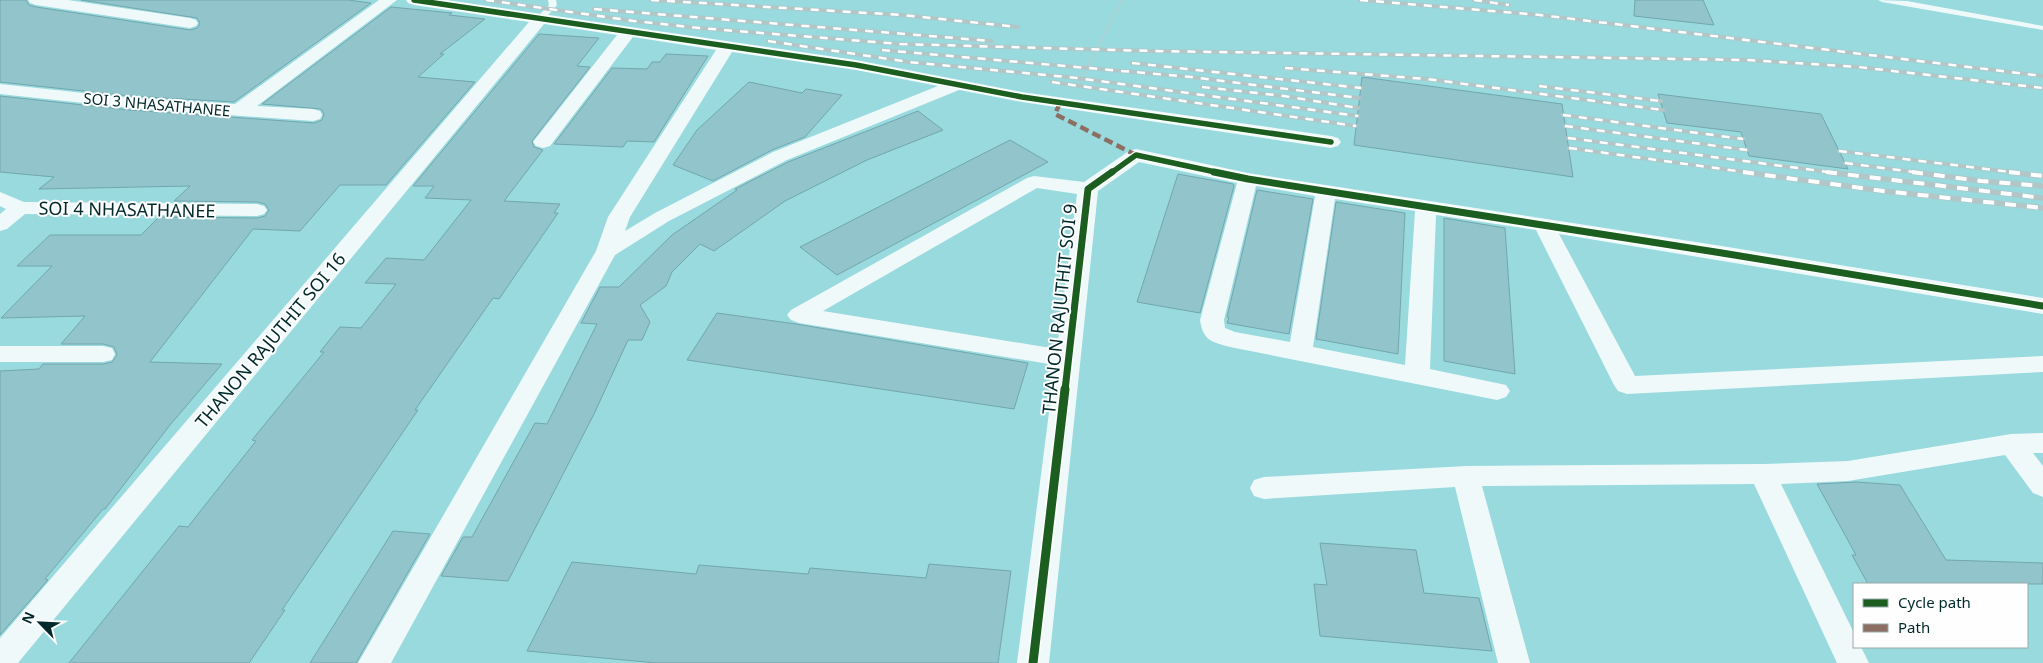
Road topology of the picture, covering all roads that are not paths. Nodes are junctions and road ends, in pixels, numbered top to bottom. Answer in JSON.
{"nodes":[{"id":1,"x":36,"y":0,"type":"edge"},
{"id":2,"x":389,"y":0,"type":"edge"},
{"id":3,"x":414,"y":0,"type":"edge"},
{"id":4,"x":1882,"y":0,"type":"edge"},
{"id":5,"x":1906,"y":1,"type":"edge"},
{"id":6,"x":546,"y":9,"type":"edge"},
{"id":7,"x":190,"y":23,"type":"dead end"},
{"id":8,"x":2043,"y":28,"type":"edge"},
{"id":9,"x":629,"y":31,"type":"junction"},
{"id":10,"x":726,"y":46,"type":"junction"},
{"id":11,"x":956,"y":85,"type":"junction"},
{"id":12,"x":0,"y":88,"type":"edge"},
{"id":13,"x":238,"y":110,"type":"junction"},
{"id":14,"x":313,"y":115,"type":"dead end"},
{"id":15,"x":543,"y":142,"type":"dead end"},
{"id":16,"x":1331,"y":142,"type":"dead end"},
{"id":17,"x":1248,"y":179,"type":"junction"},
{"id":18,"x":1088,"y":189,"type":"junction"},
{"id":19,"x":1326,"y":191,"type":"junction"},
{"id":20,"x":0,"y":198,"type":"edge"},
{"id":21,"x":1426,"y":207,"type":"junction"},
{"id":22,"x":20,"y":208,"type":"junction"},
{"id":23,"x":257,"y":210,"type":"dead end"},
{"id":24,"x":0,"y":225,"type":"edge"},
{"id":25,"x":1544,"y":226,"type":"junction"},
{"id":26,"x":608,"y":251,"type":"junction"},
{"id":27,"x":2043,"y":306,"type":"edge"},
{"id":28,"x":1300,"y":353,"type":"junction"},
{"id":29,"x":0,"y":354,"type":"edge"},
{"id":30,"x":103,"y":354,"type":"dead end"},
{"id":31,"x":1069,"y":359,"type":"junction"},
{"id":32,"x":2043,"y":364,"type":"edge"},
{"id":33,"x":1417,"y":376,"type":"junction"},
{"id":34,"x":1497,"y":391,"type":"dead end"},
{"id":35,"x":2043,"y":443,"type":"edge"},
{"id":36,"x":2011,"y":444,"type":"junction"},
{"id":37,"x":1763,"y":474,"type":"junction"},
{"id":38,"x":1466,"y":476,"type":"junction"},
{"id":39,"x":2043,"y":486,"type":"edge"},
{"id":40,"x":1264,"y":488,"type":"dead end"},
{"id":41,"x":0,"y":661,"type":"edge"},
{"id":42,"x":374,"y":663,"type":"edge"},
{"id":43,"x":1033,"y":663,"type":"edge"},
{"id":44,"x":1514,"y":663,"type":"edge"},
{"id":45,"x":1853,"y":663,"type":"edge"}],
"edges":[{"from":1,"to":7,"type":"street"},
{"from":2,"to":13,"type":"street"},
{"from":3,"to":6,"type":"street"},
{"from":4,"to":5,"type":"lane"},
{"from":5,"to":8,"type":"lane"},
{"from":6,"to":9,"type":"street"},
{"from":6,"to":41,"type":"street","name":"THANON RAJUTHIT SOI 16"},
{"from":9,"to":10,"type":"street"},
{"from":9,"to":15,"type":"street"},
{"from":10,"to":11,"type":"street"},
{"from":10,"to":26,"type":"street"},
{"from":11,"to":16,"type":"street"},
{"from":11,"to":26,"type":"street"},
{"from":12,"to":13,"type":"street","name":"SOI 3 NHASATHANEE"},
{"from":13,"to":14,"type":"street","name":"SOI 3 NHASATHANEE"},
{"from":17,"to":18,"type":"street","name":"THANON RAJUTHIT SOI 9"},
{"from":17,"to":19,"type":"street","name":"THANON RAJUTHIT SOI 9"},
{"from":17,"to":28,"type":"street"},
{"from":18,"to":31,"type":"street","name":"THANON RAJUTHIT SOI 9"},
{"from":18,"to":31,"type":"street"},
{"from":19,"to":21,"type":"street","name":"THANON RAJUTHIT SOI 9"},
{"from":19,"to":28,"type":"street"},
{"from":20,"to":22,"type":"street","name":"SOI 4 NHASATHANEE"},
{"from":21,"to":25,"type":"street","name":"THANON RAJUTHIT SOI 9"},
{"from":21,"to":33,"type":"street"},
{"from":22,"to":23,"type":"street","name":"SOI 4 NHASATHANEE"},
{"from":22,"to":24,"type":"street"},
{"from":25,"to":27,"type":"street","name":"THANON RAJUTHIT SOI 9"},
{"from":25,"to":32,"type":"street"},
{"from":26,"to":42,"type":"street"},
{"from":28,"to":33,"type":"street"},
{"from":29,"to":30,"type":"street"},
{"from":31,"to":43,"type":"street","name":"THANON RAJUTHIT SOI 9"},
{"from":33,"to":34,"type":"street"},
{"from":35,"to":36,"type":"street"},
{"from":36,"to":37,"type":"street"},
{"from":36,"to":39,"type":"street"},
{"from":37,"to":38,"type":"street"},
{"from":37,"to":45,"type":"street"},
{"from":38,"to":40,"type":"street"},
{"from":38,"to":44,"type":"street"}]}
